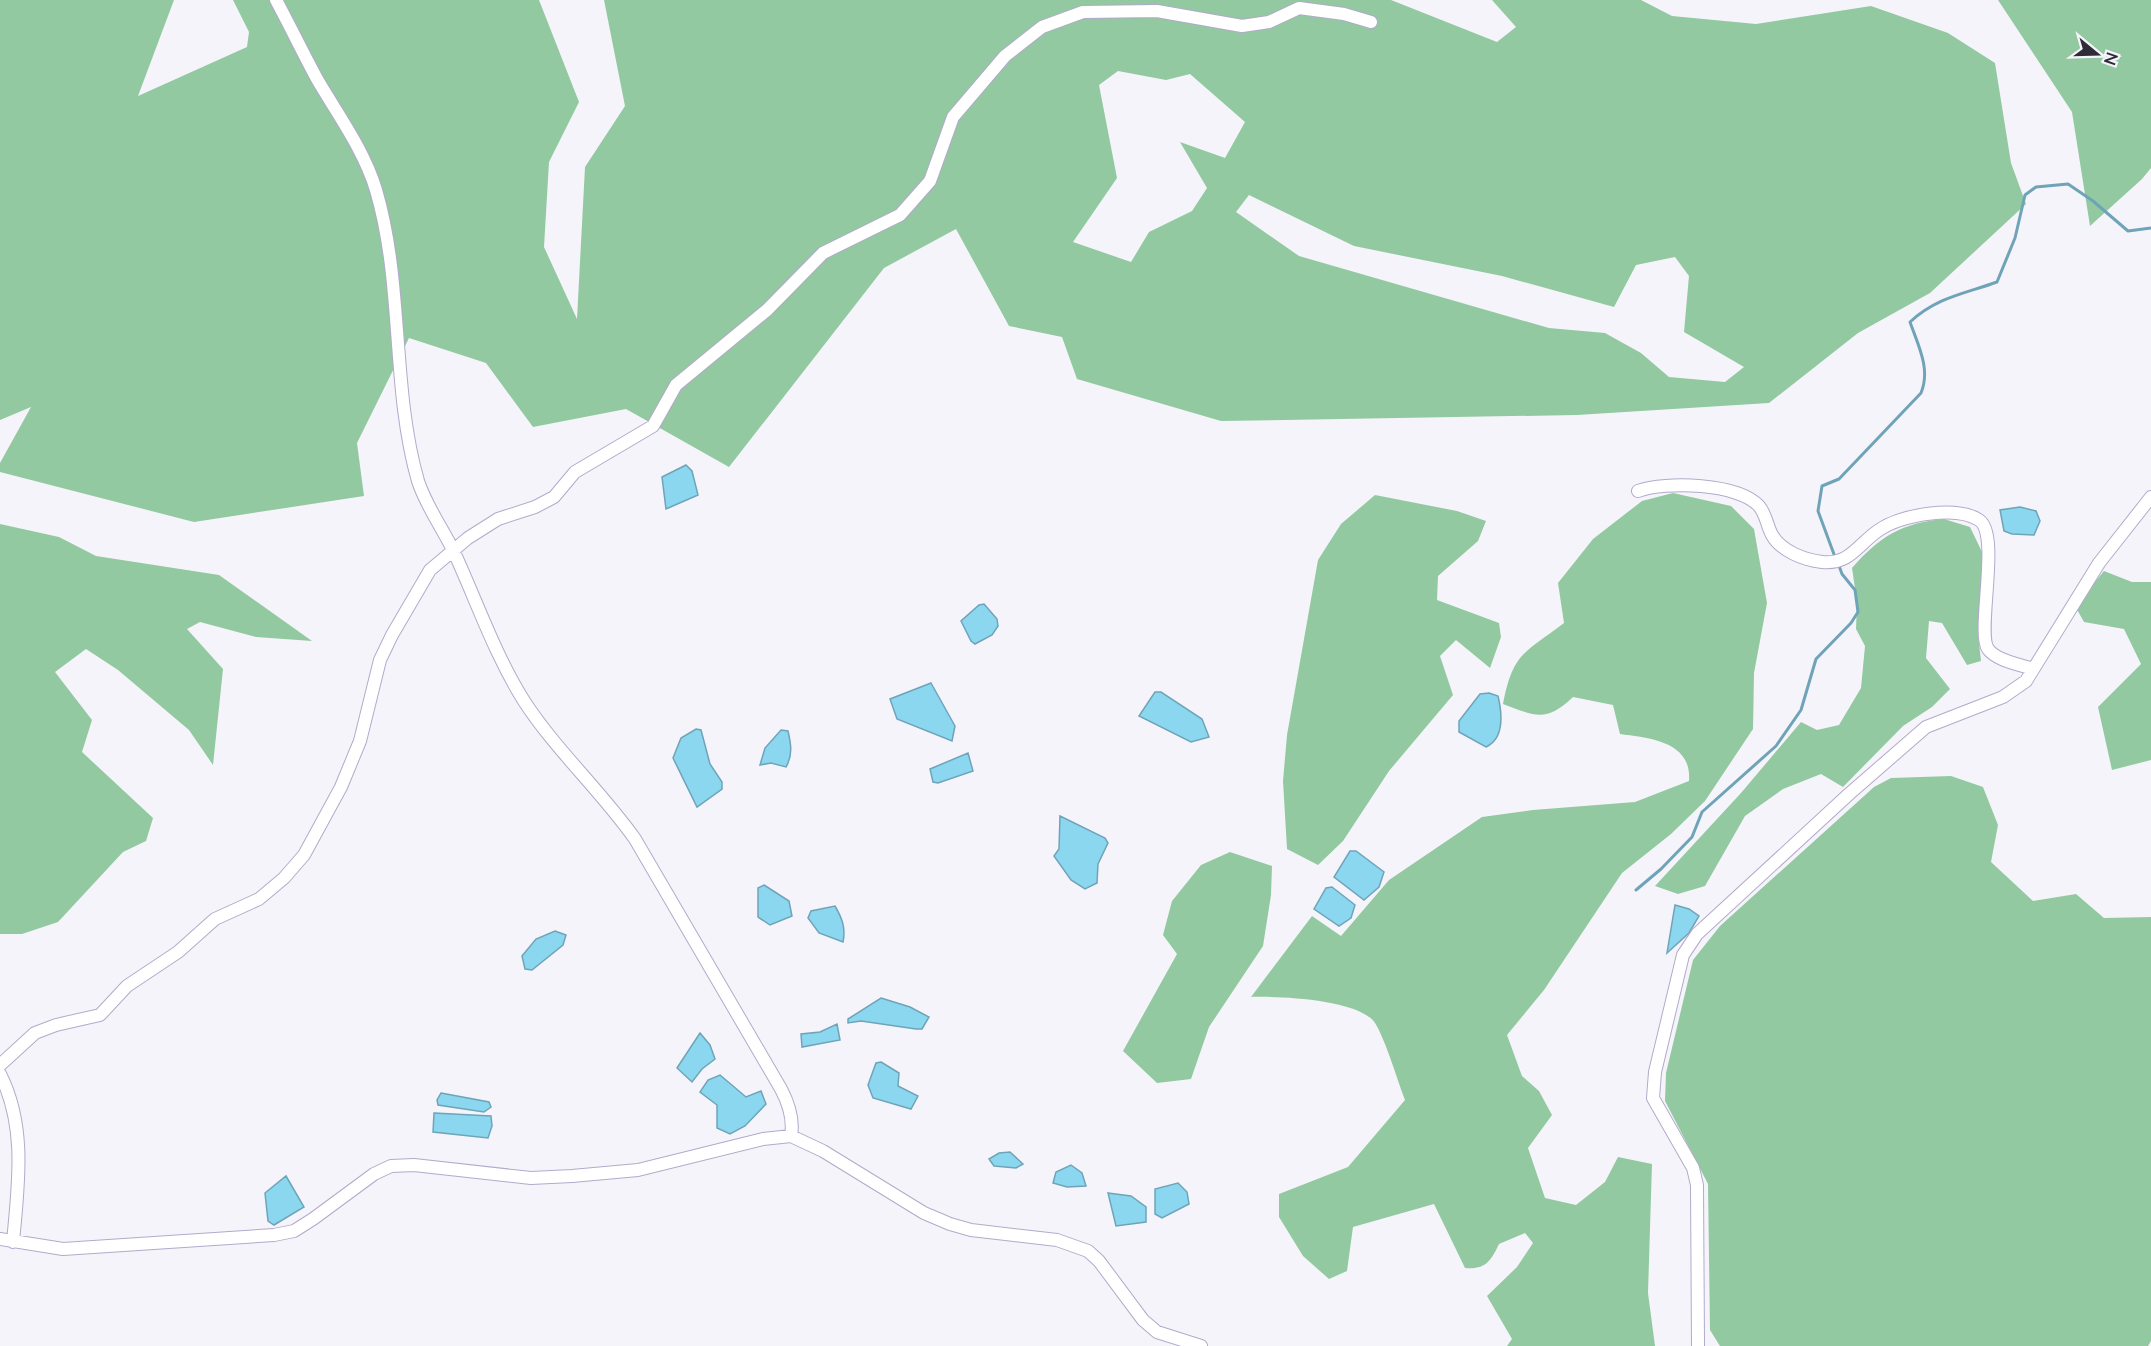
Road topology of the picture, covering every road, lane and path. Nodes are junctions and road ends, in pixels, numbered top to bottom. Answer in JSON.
{"nodes":[{"id":1,"x":276,"y":0,"type":"edge"},
{"id":2,"x":1371,"y":22,"type":"dead end"},
{"id":3,"x":1638,"y":491,"type":"dead end"},
{"id":4,"x":2151,"y":497,"type":"edge"},
{"id":5,"x":453,"y":550,"type":"junction"},
{"id":6,"x":2033,"y":669,"type":"junction"},
{"id":7,"x":0,"y":1065,"type":"edge"},
{"id":8,"x":0,"y":1074,"type":"edge"},
{"id":9,"x":791,"y":1136,"type":"junction"},
{"id":10,"x":0,"y":1239,"type":"edge"},
{"id":11,"x":13,"y":1242,"type":"junction"},
{"id":12,"x":1202,"y":1346,"type":"edge"},
{"id":13,"x":1698,"y":1346,"type":"edge"}],
"edges":[{"from":1,"to":5,"type":"street"},
{"from":2,"to":5,"type":"street"},
{"from":3,"to":6,"type":"street"},
{"from":4,"to":6,"type":"street"},
{"from":5,"to":7,"type":"street"},
{"from":5,"to":9,"type":"street"},
{"from":6,"to":13,"type":"street"},
{"from":8,"to":11,"type":"street"},
{"from":9,"to":11,"type":"street"},
{"from":9,"to":12,"type":"street"},
{"from":10,"to":11,"type":"street"}]}
